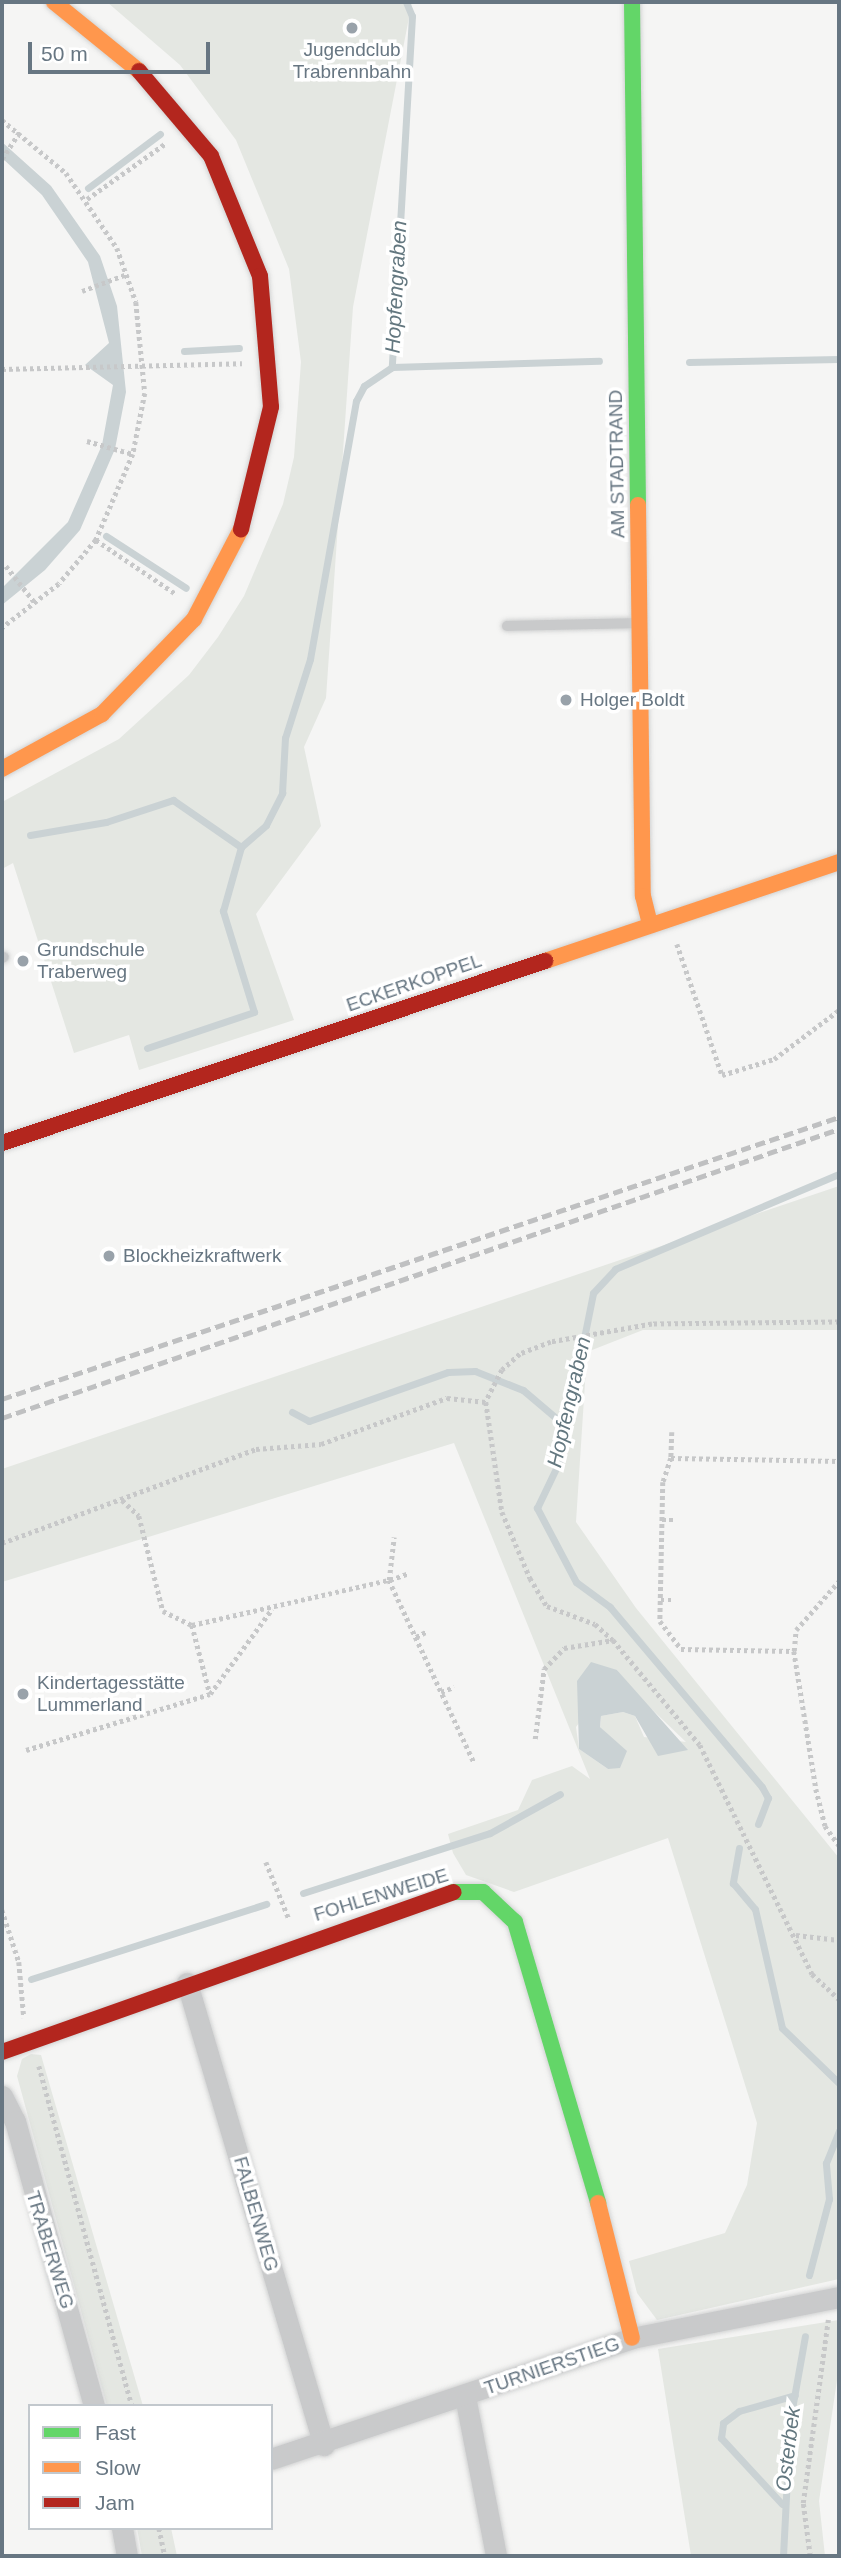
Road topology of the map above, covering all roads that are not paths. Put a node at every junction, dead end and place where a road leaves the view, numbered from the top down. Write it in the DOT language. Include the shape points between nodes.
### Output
graph roads {
  1 [pos="54,2"];
  2 [pos="632,2"];
  3 [pos="640,623"];
  4 [pos="507,626"];
  5 [pos="2,769"];
  6 [pos="839,862"];
  7 [pos="650,925"];
  8 [pos="2,1143"];
  9 [pos="187,1983"];
  10 [pos="2,2052"];
  11 [pos="2,2096"];
  12 [pos="835,2297"];
  13 [pos="632,2338"];
  14 [pos="465,2396"];
  15 [pos="93,2404"];
  16 [pos="324,2445"];
  17 [pos="273,2458"];
  18 [pos="122,2530"];
  19 [pos="127,2556"];
  20 [pos="496,2556"];
  1 -- 5 [label="street" via="127,55 191,126 248,234 272,363 254,495 200,610 166,654 102,714"];
  2 -- 3 [label="street, AM STADTRAND"];
  3 -- 4 [label="lane"];
  3 -- 7 [label="street, AM STADTRAND" via="643,897"];
  6 -- 7 [label="street, ECKERKOPPEL"];
  7 -- 8 [label="street, ECKERKOPPEL"];
  9 -- 10 [label="street, FOHLENWEIDE"];
  9 -- 13 [label="street, FOHLENWEIDE" via="451,1892 482,1892 505,1906 569,2090"];
  9 -- 16 [label="street, FALBENWEG"];
  11 -- 15 [label="street, TRABERWEG" via="15,2121"];
  12 -- 13 [label="street, TURNIERSTIEG"];
  13 -- 14 [label="street, TURNIERSTIEG"];
  14 -- 16 [label="street, TURNIERSTIEG"];
  14 -- 20 [label="street"];
  16 -- 17 [label="street, TURNIERSTIEG"];
  18 -- 19 [label="street"];
}
